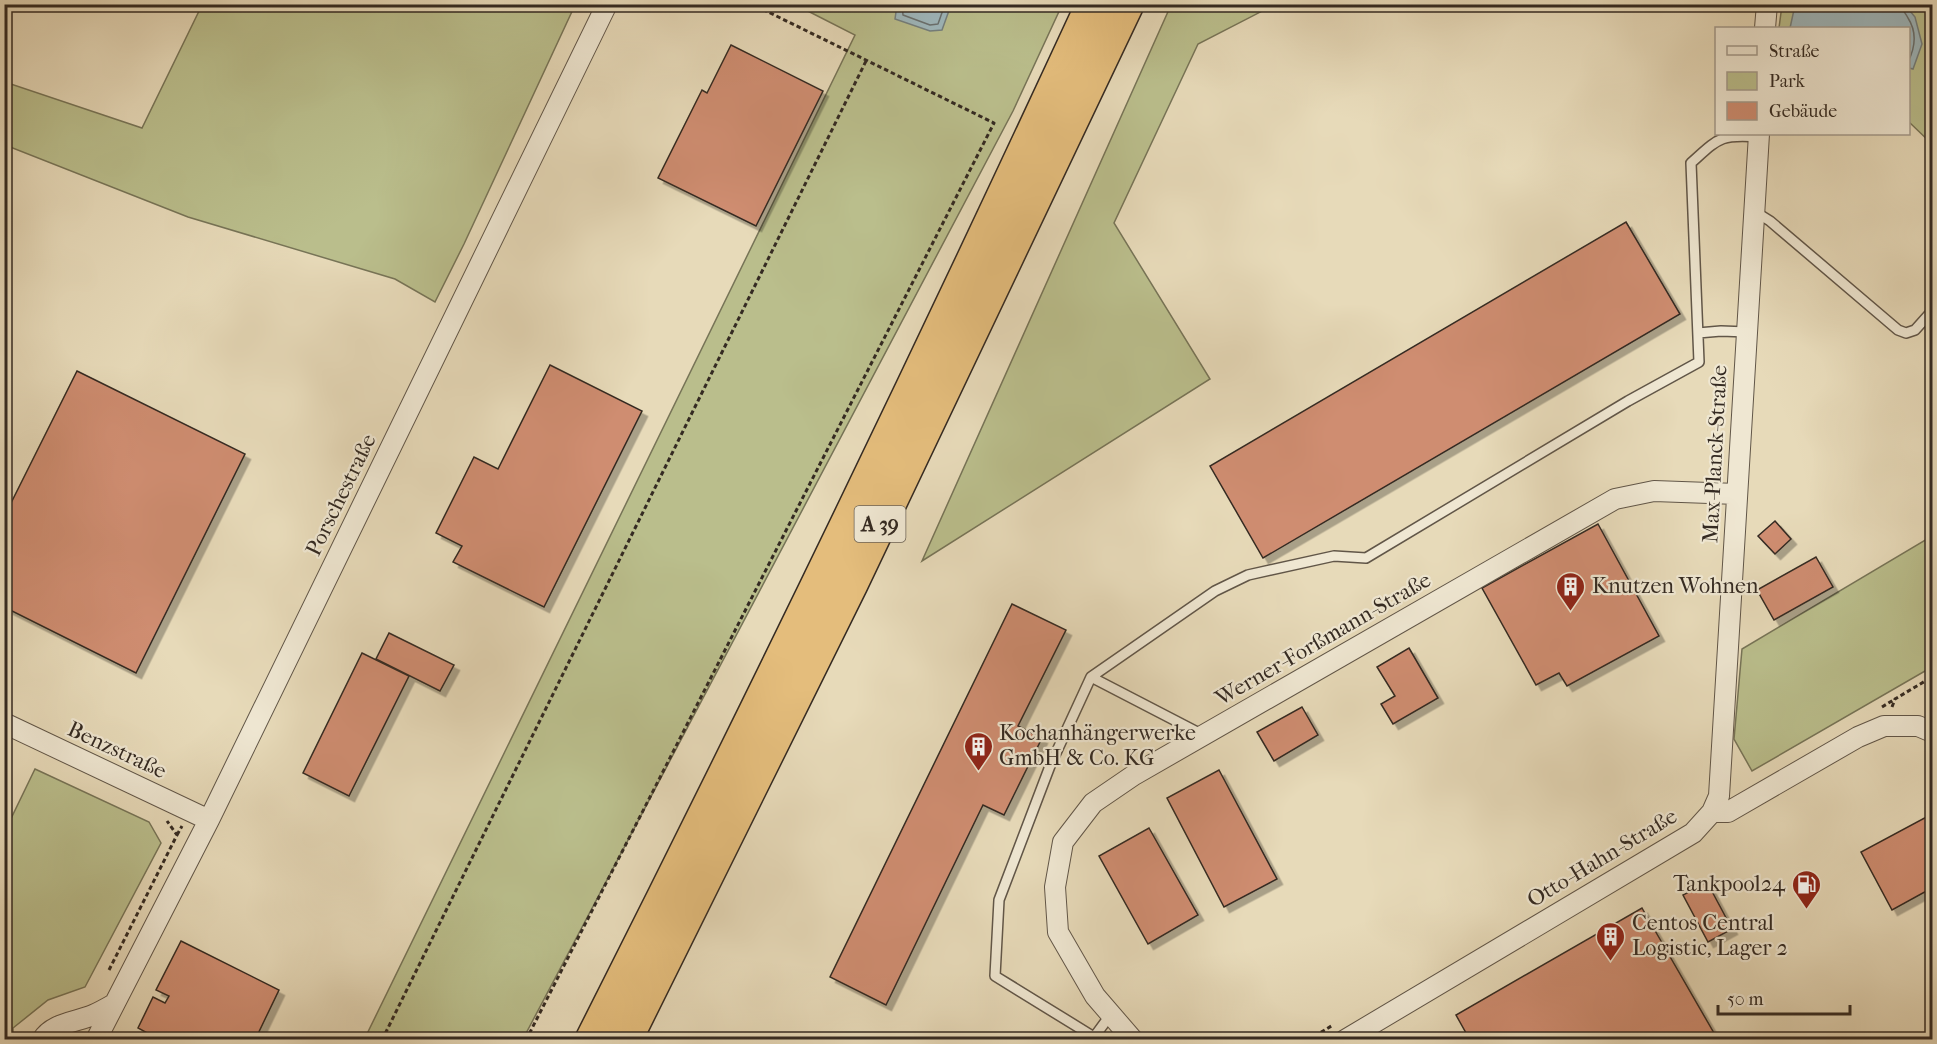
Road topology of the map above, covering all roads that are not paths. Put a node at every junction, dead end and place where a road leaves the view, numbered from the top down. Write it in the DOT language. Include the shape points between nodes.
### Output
graph roads {
  1 [pos="607,4"];
  2 [pos="1093,4"];
  3 [pos="1127,4"];
  4 [pos="1767,4"];
  5 [pos="1765,27"];
  6 [pos="1759,135"];
  7 [pos="1754,211"];
  8 [pos="1932,310"];
  9 [pos="1698,333"];
  10 [pos="1747,333"];
  11 [pos="1737,494"];
  12 [pos="1092,676"];
  13 [pos="5,724"];
  14 [pos="1932,732"];
  15 [pos="1203,735"];
  16 [pos="1712,813"];
  17 [pos="209,820"];
  18 [pos="114,1004"];
  19 [pos="1111,1014"];
  20 [pos="1093,1039"];
  21 [pos="42,1040"];
  22 [pos="96,1040"];
  23 [pos="592,1040"];
  24 [pos="625,1040"];
  25 [pos="1133,1040"];
  26 [pos="1345,1040"];
  1 -- 17 [label="street, Porschestraße"];
  2 -- 23 [label="highway, A 39" via="829,562"];
  3 -- 24 [label="highway, A 39" via="856,573"];
  4 -- 5 [label="street"];
  6 -- 7 [label="street, Max-Planck-Straße"];
  6 -- 9 [label="lane" via="1718,139 1691,163"];
  7 -- 8 [label="lane" via="1898,330 1915,330"];
  7 -- 10 [label="street, Max-Planck-Straße"];
  9 -- 10 [label="lane"];
  9 -- 12 [label="lane" via="1699,362 1366,558 1334,556 1248,575 1215,591"];
  10 -- 11 [label="street, Max-Planck-Straße"];
  11 -- 15 [label="street, Werner-Forßmann-Straße" via="1654,491 1615,499"];
  11 -- 16 [label="street, Max-Planck-Straße" via="1719,796"];
  12 -- 15 [label="lane"];
  12 -- 20 [label="lane" via="1050,766 999,900 995,976"];
  13 -- 17 [label="street, Benzstraße"];
  14 -- 16 [label="street, Otto-Hahn-Straße" via="1918,726 1884,726 1728,812"];
  15 -- 19 [label="street, Werner-Forßmann-Straße" via="1093,803 1063,842 1055,886 1058,932 1095,996"];
  16 -- 26 [label="street, Otto-Hahn-Straße" via="1693,833"];
  17 -- 18 [label="street, Porschestraße"];
  18 -- 21 [label="street" via="48,1032"];
  18 -- 22 [label="street, Porschestraße"];
  19 -- 20 [label="lane"];
  19 -- 25 [label="street, Werner-Forßmann-Straße"];
}
